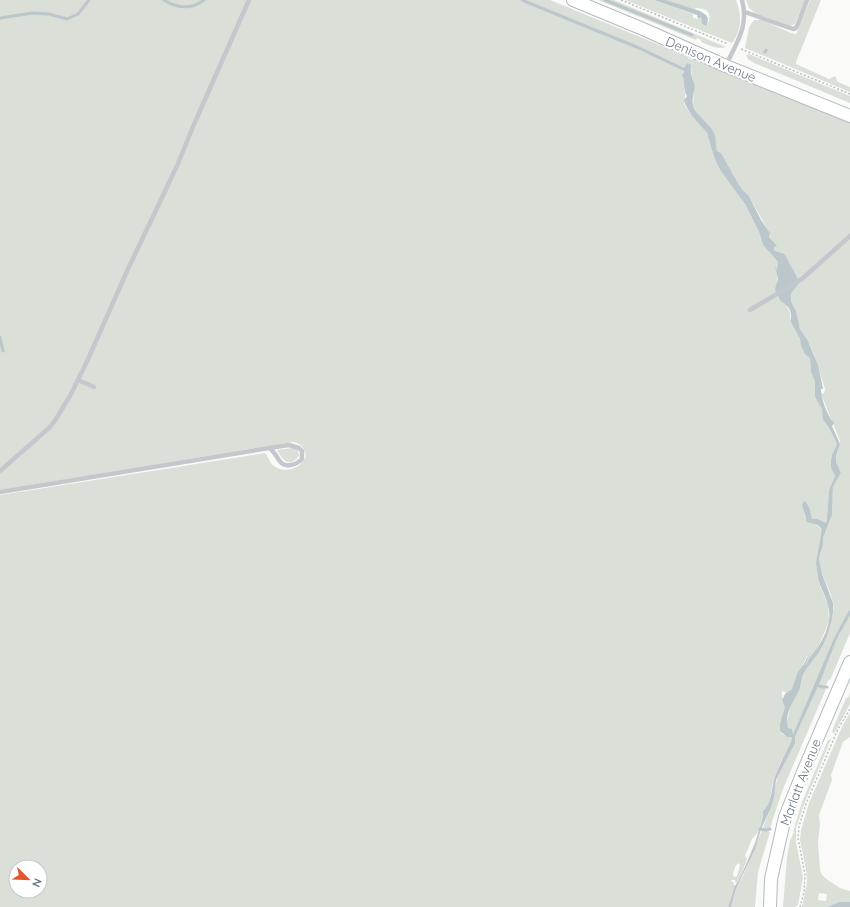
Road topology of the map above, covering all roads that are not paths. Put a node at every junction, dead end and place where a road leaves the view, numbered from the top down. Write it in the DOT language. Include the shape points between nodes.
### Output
graph roads {
  1 [pos="249,0"];
  2 [pos="573,0"];
  3 [pos="742,0"];
  4 [pos="807,0"];
  5 [pos="745,12"];
  6 [pos="726,66"];
  7 [pos="850,116"];
  8 [pos="850,236"];
  9 [pos="750,310"];
  10 [pos="78,380"];
  11 [pos="94,387"];
  12 [pos="269,448"];
  13 [pos="0,471"];
  14 [pos="0,492"];
  15 [pos="850,662"];
  16 [pos="770,907"];
  1 -- 10 [label="lane" via="177,166"];
  2 -- 6 [label="street, Denison Avenue"];
  3 -- 5 [label="lane"];
  4 -- 5 [label="lane" via="798,24 793,29"];
  5 -- 6 [label="lane" via="742,30"];
  6 -- 7 [label="street, Denison Avenue"];
  8 -- 9 [label="lane" via="802,279"];
  10 -- 11 [label="lane"];
  10 -- 13 [label="lane" via="50,427"];
  12 -- 12 [label="lane" via="296,446 302,451 302,458 292,465 283,465"];
  12 -- 14 [label="lane"];
  15 -- 16 [label="street, Marlatt Avenue" via="785,818 771,879"];
}
